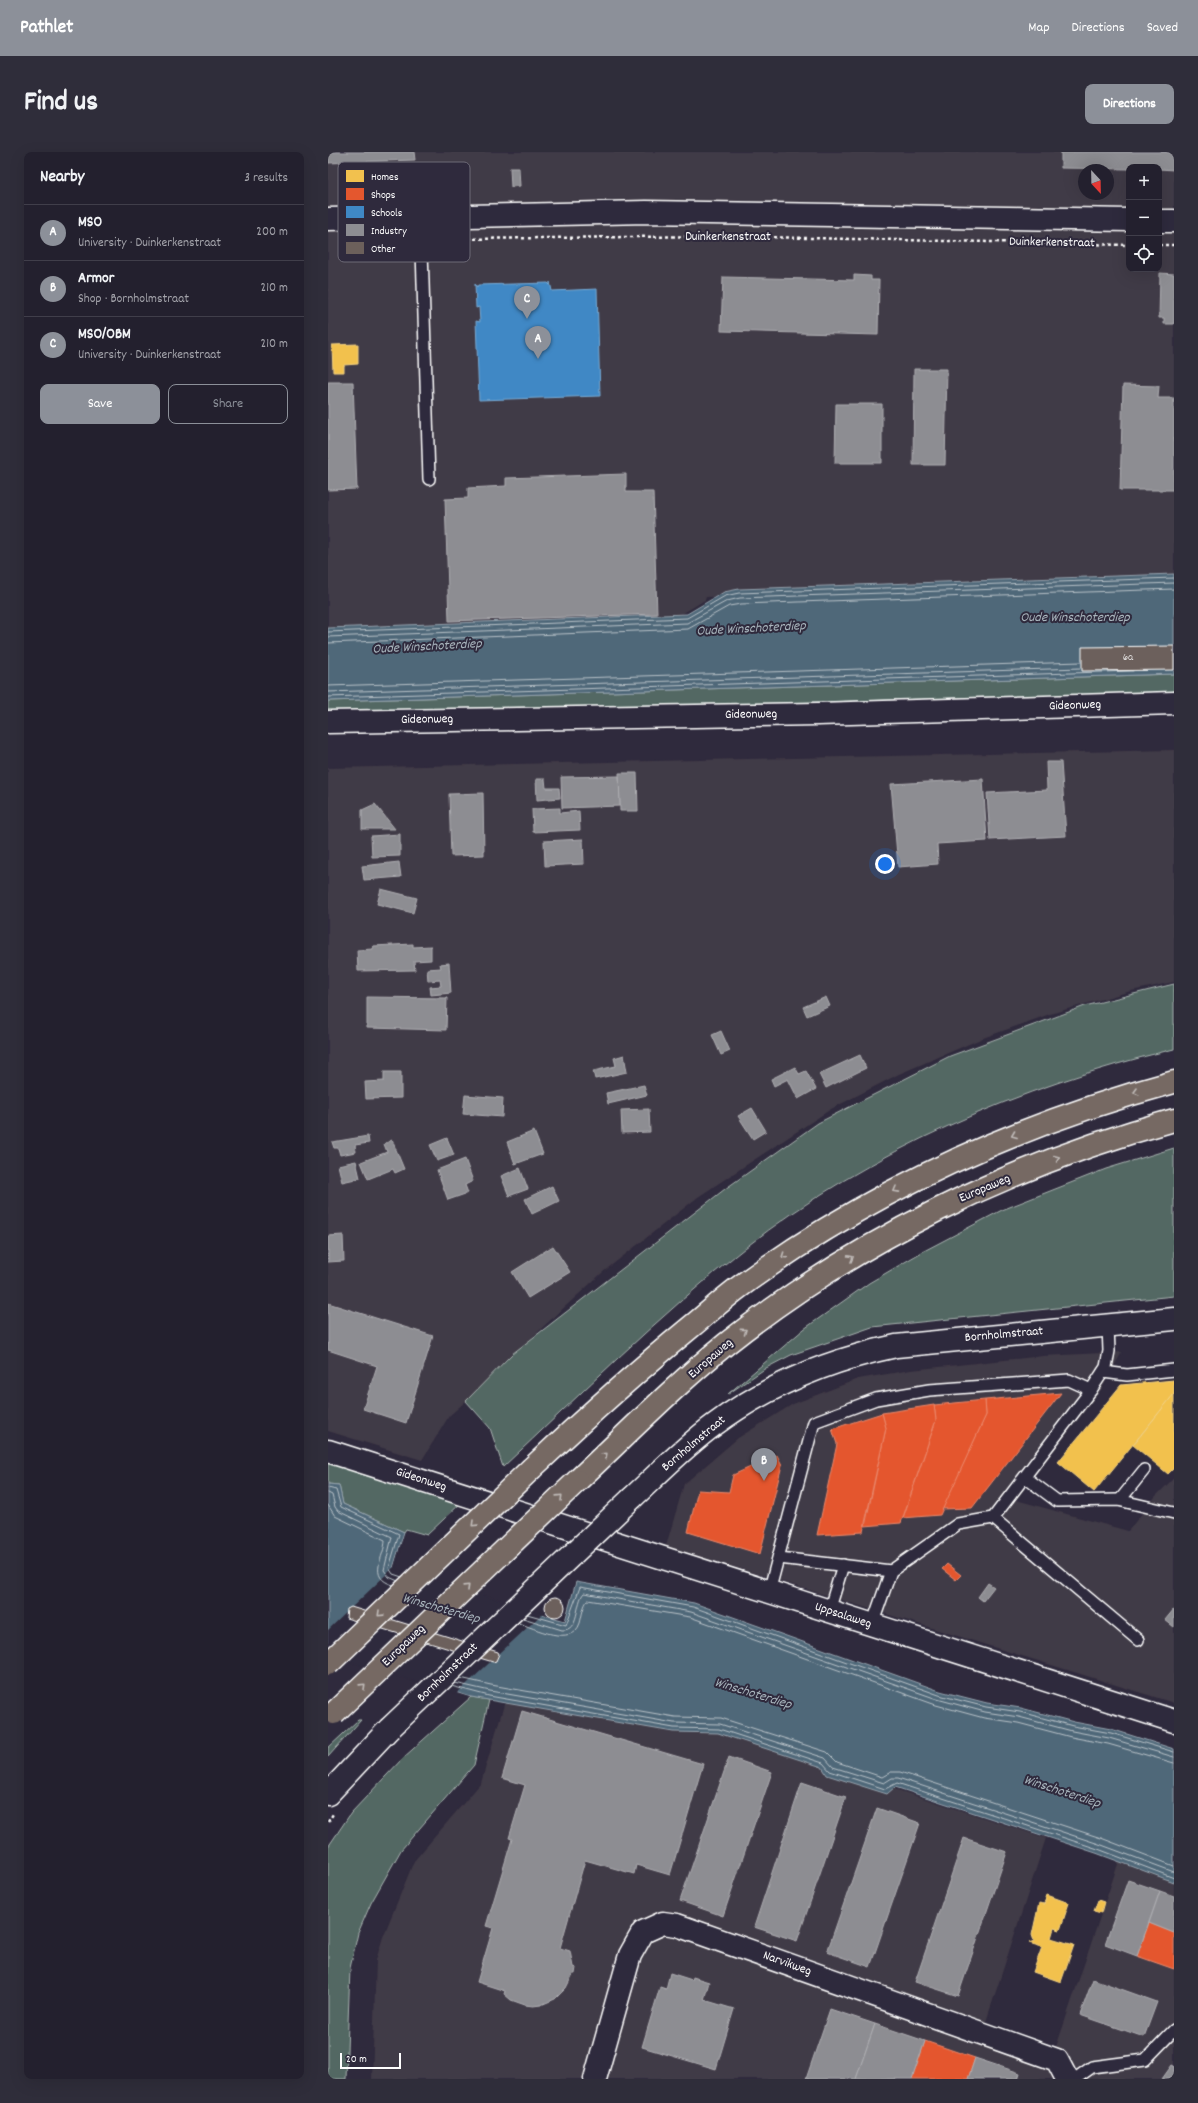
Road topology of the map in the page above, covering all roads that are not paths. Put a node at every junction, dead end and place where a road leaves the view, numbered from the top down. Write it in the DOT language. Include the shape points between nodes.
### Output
graph roads {
  1 [pos="470,216"];
  2 [pos="328,219"];
  3 [pos="338,219"];
  4 [pos="1126,220"];
  5 [pos="1162,221"];
  6 [pos="1174,221"];
  7 [pos="422,262"];
  8 [pos="429,479"];
  9 [pos="1174,704"];
  10 [pos="328,722"];
  11 [pos="1174,1082"];
  12 [pos="1174,1120"];
  13 [pos="1174,1319"];
  14 [pos="1108,1326"];
  15 [pos="1174,1370"];
  16 [pos="1103,1372"];
  17 [pos="1091,1390"];
  18 [pos="328,1451"];
  19 [pos="1144,1470"];
  20 [pos="1025,1477"];
  21 [pos="1120,1500"];
  22 [pos="513,1510"];
  23 [pos="1172,1510"];
  24 [pos="992,1518"];
  25 [pos="779,1558"];
  26 [pos="843,1565"];
  27 [pos="891,1571"];
  28 [pos="769,1592"];
  29 [pos="829,1611"];
  30 [pos="872,1625"];
  31 [pos="1138,1640"];
  32 [pos="328,1664"];
  33 [pos="331,1716"];
  34 [pos="1174,1721"];
  35 [pos="328,1794"];
  36 [pos="1174,2030"];
  37 [pos="595,2079"];
  38 [pos="1066,2079"];
  39 [pos="1075,2079"];
  1 -- 4 [label="street, Duinkerkenstraat" via="646,212"];
  2 -- 3 [label="street, Duinkerkenstraat"];
  5 -- 6 [label="street"];
  7 -- 8 [label="lane"];
  9 -- 10 [label="street, Gideonweg" via="818,714"];
  11 -- 32 [label="highway, one-way, bridge" via="1058,1118 975,1150 917,1178 801,1245 741,1286 603,1402"];
  33 -- 12 [label="highway, Europaweg, one-way, bridge" via="577,1481 726,1345 804,1288 845,1261 939,1209 987,1187 1083,1147"];
  13 -- 14 [label="street, Bornholmstraat"];
  14 -- 16 [label="lane" via="1108,1361"];
  14 -- 35 [label="street, Bornholmstraat, bridge" via="896,1346 828,1364 767,1391 720,1421 688,1446 389,1729"];
  15 -- 16 [label="lane" via="1127,1375"];
  16 -- 17 [label="lane"];
  17 -- 20 [label="lane"];
  17 -- 25 [label="lane" via="1069,1380 929,1390 876,1398 814,1422"];
  18 -- 22 [label="street, Gideonweg"];
  19 -- 21 [label="lane"];
  20 -- 21 [label="lane" via="1057,1501"];
  20 -- 24 [label="lane"];
  21 -- 23 [label="lane"];
  22 -- 28 [label="street, Uppsalaweg"];
  24 -- 27 [label="lane" via="958,1524"];
  24 -- 31 [label="lane"];
  25 -- 26 [label="lane"];
  25 -- 28 [label="lane"];
  26 -- 27 [label="lane"];
  26 -- 29 [label="lane"];
  27 -- 30 [label="lane"];
  28 -- 29 [label="street, Uppsalaweg"];
  29 -- 30 [label="street, Uppsalaweg"];
  30 -- 34 [label="street, Uppsalaweg"];
  36 -- 39 [label="lane" via="1145,2060 1092,2066"];
  37 -- 38 [label="street, Narvikweg" via="630,1955 643,1932 664,1923 677,1925 1057,2060"];
}
